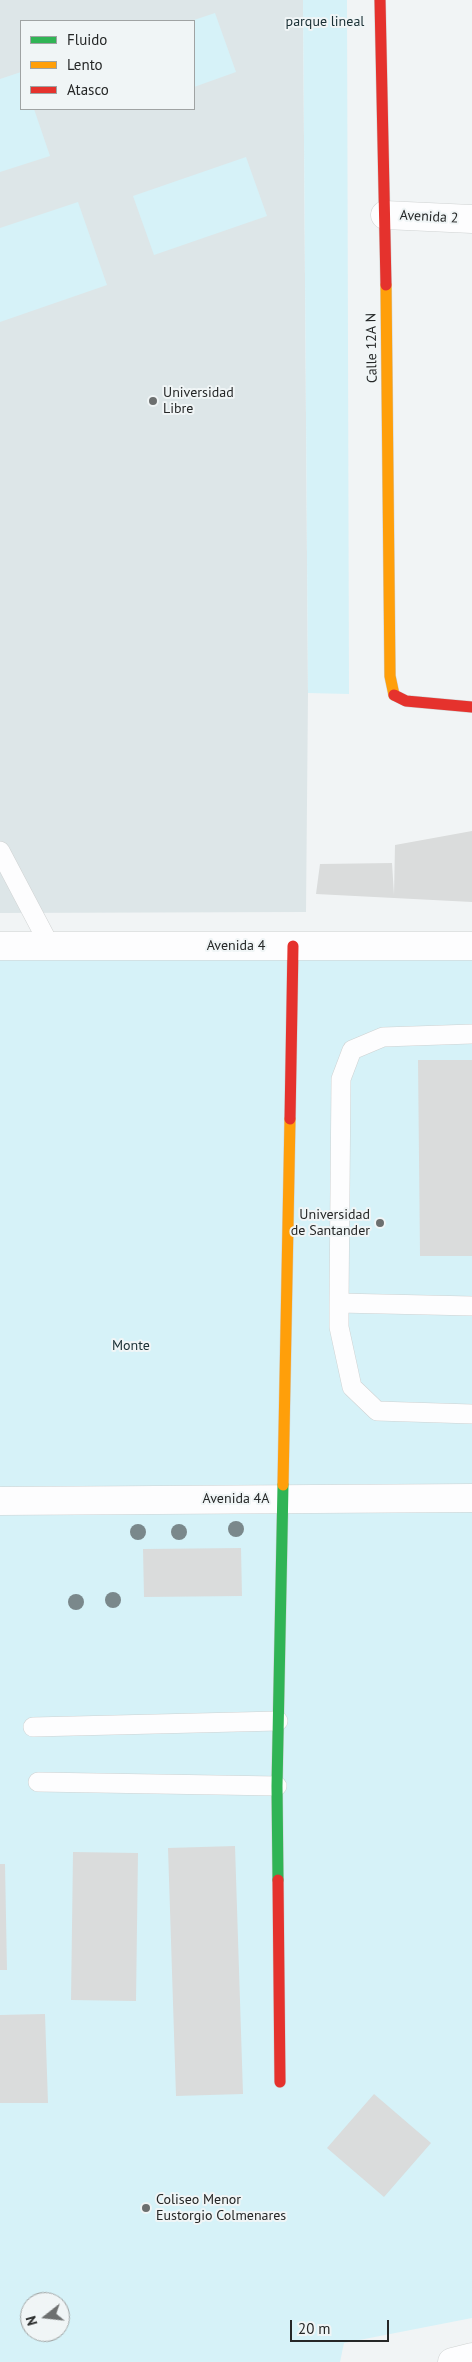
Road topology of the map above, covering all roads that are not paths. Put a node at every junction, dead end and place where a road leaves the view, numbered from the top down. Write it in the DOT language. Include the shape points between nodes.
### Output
graph roads {
  1 [pos="380,0"];
  2 [pos="385,215"];
  3 [pos="472,219"];
  4 [pos="472,707"];
  5 [pos="0,851"];
  6 [pos="0,946"];
  7 [pos="50,946"];
  8 [pos="293,946"];
  9 [pos="472,946"];
  10 [pos="472,1034"];
  11 [pos="338,1302"];
  12 [pos="472,1306"];
  13 [pos="472,1414"];
  14 [pos="472,1498"];
  15 [pos="283,1499"];
  16 [pos="0,1501"];
  17 [pos="278,1721"];
  18 [pos="33,1727"];
  19 [pos="38,1782"];
  20 [pos="278,1786"];
  21 [pos="280,2082"];
  22 [pos="472,2357"];
  23 [pos="452,2362"];
  1 -- 2 [label="street, Calle 12A N"];
  2 -- 3 [label="street, Avenida 2"];
  2 -- 4 [label="street, Calle 12A N" via="390,676 394,695 406,701"];
  5 -- 7 [label="lane"];
  6 -- 7 [label="street, Avenida 4"];
  7 -- 8 [label="street, Avenida 4"];
  8 -- 9 [label="street, Avenida 4"];
  8 -- 15 [label="street"];
  10 -- 11 [label="lane" via="383,1036 352,1050 341,1079"];
  11 -- 12 [label="lane"];
  11 -- 13 [label="lane" via="339,1327 352,1387 377,1410"];
  14 -- 15 [label="street, Avenida 4A"];
  15 -- 16 [label="street, Avenida 4A"];
  15 -- 17 [label="street"];
  17 -- 18 [label="lane"];
  17 -- 20 [label="street"];
  19 -- 20 [label="lane"];
  20 -- 21 [label="street"];
  22 -- 23 [label="street"];
}
